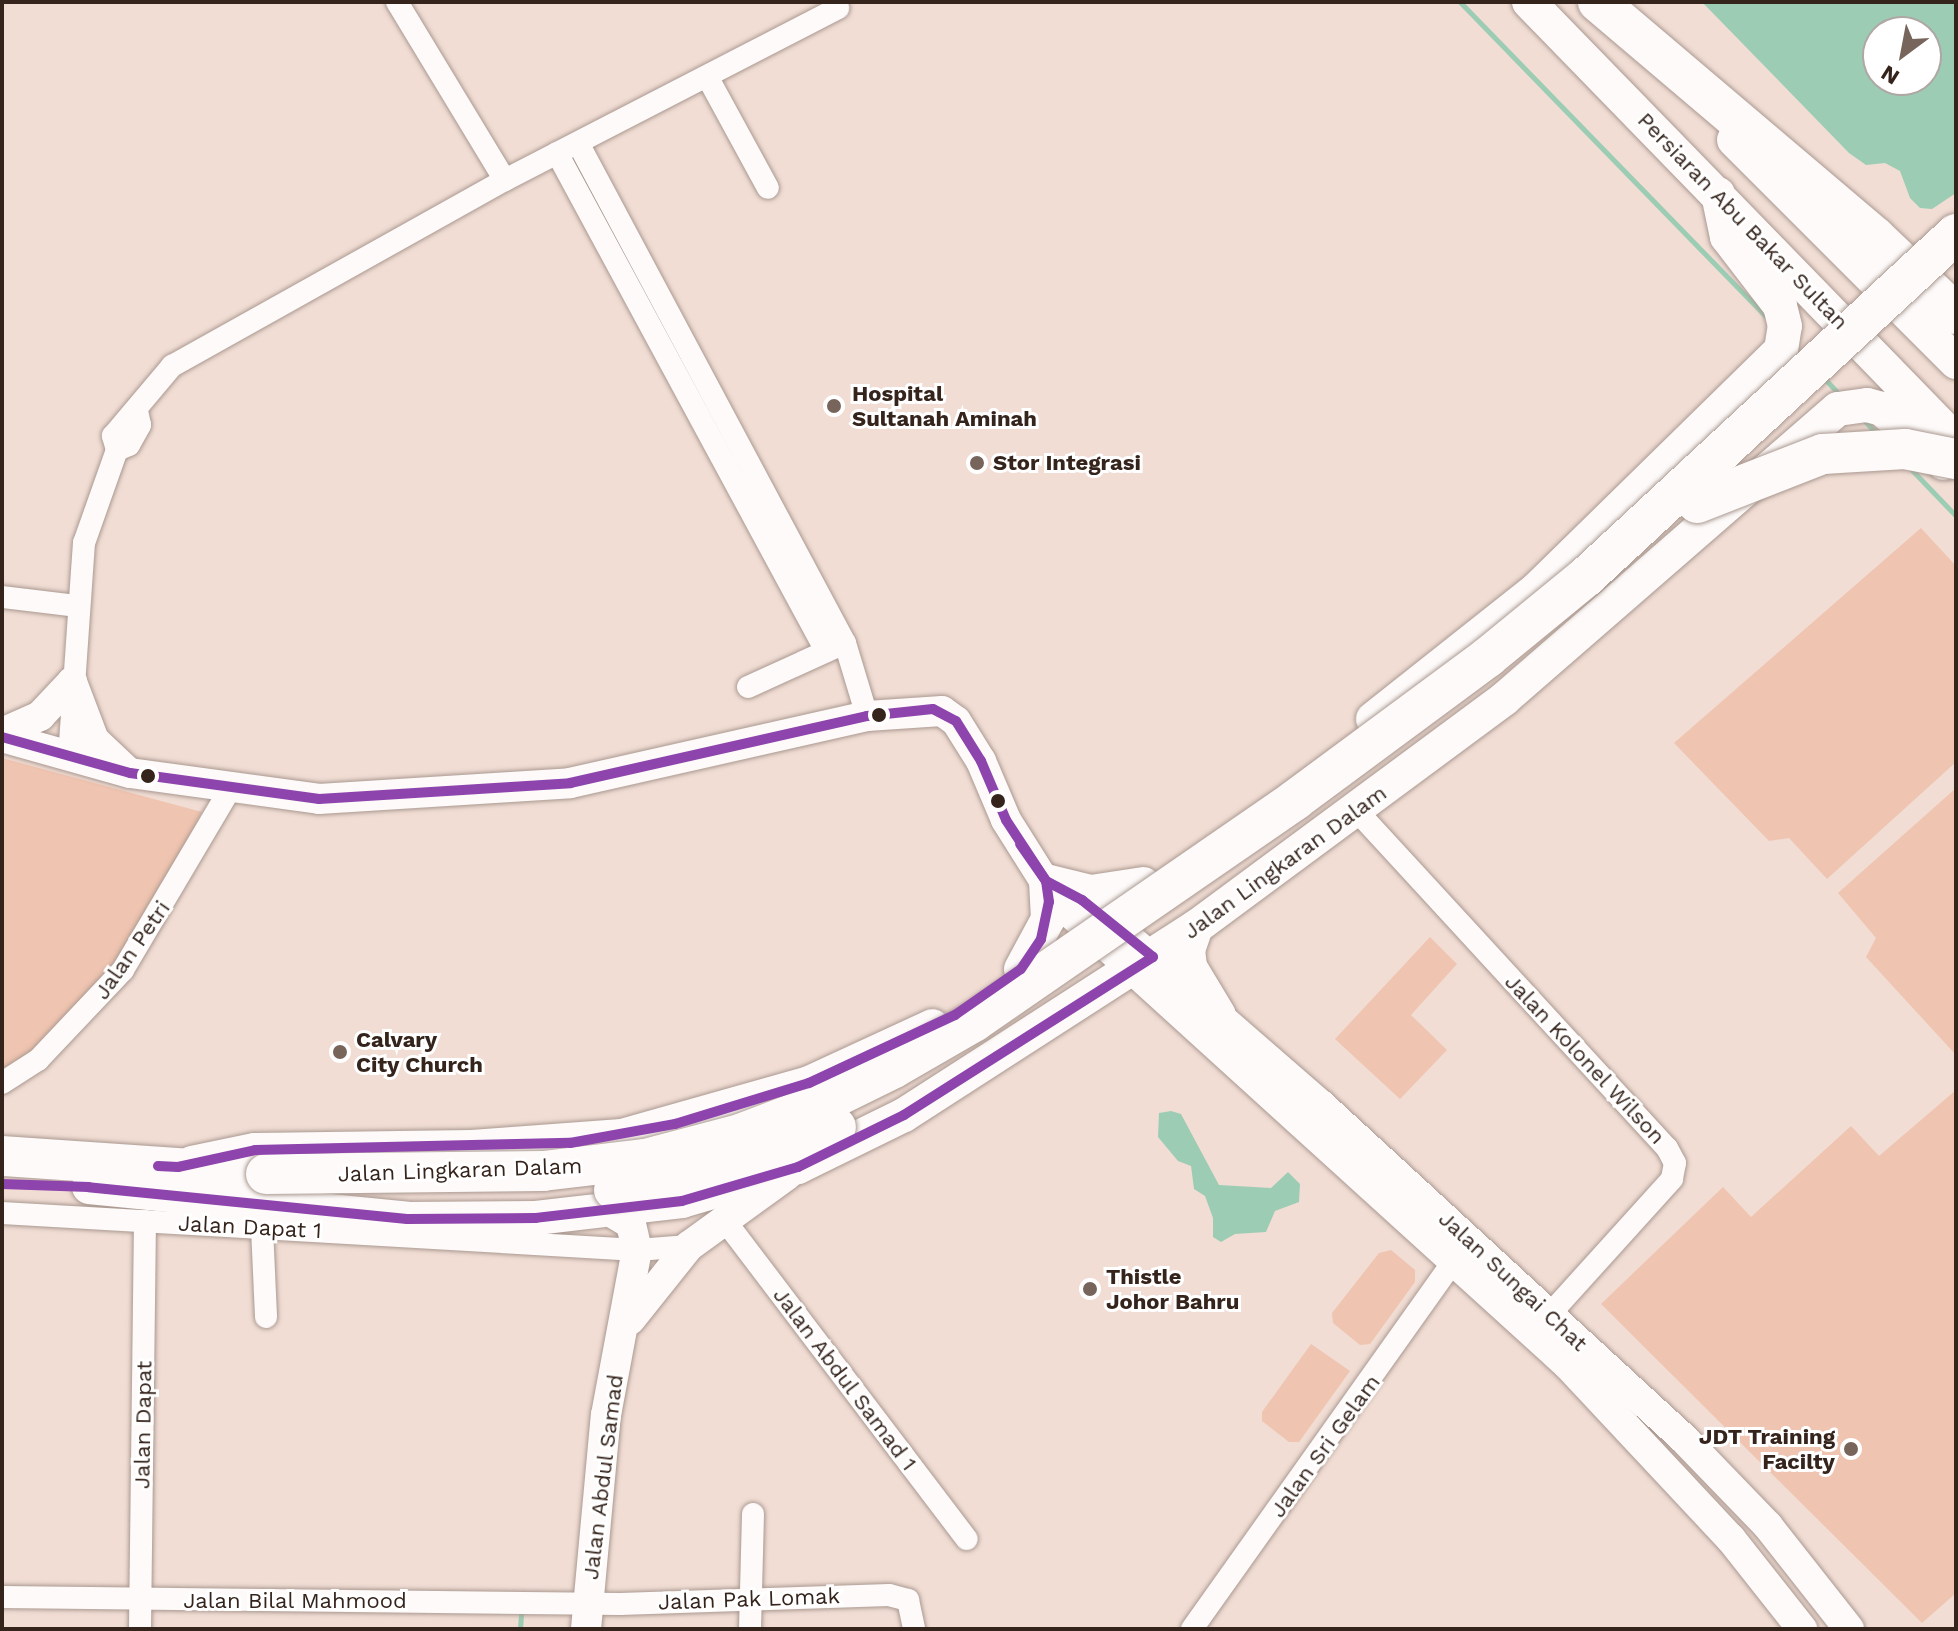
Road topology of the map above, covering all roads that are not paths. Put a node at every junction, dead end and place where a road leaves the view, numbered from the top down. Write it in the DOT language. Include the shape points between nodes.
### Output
graph roads {
  1 [pos="397,2"];
  2 [pos="1529,2"];
  3 [pos="1596,2"];
  4 [pos="838,8"];
  5 [pos="708,78"];
  6 [pos="578,143"];
  7 [pos="557,153"];
  8 [pos="505,180"];
  9 [pos="768,188"];
  10 [pos="1718,194"];
  11 [pos="1956,234"];
  12 [pos="1956,266"];
  13 [pos="1952,310"];
  14 [pos="1956,362"];
  15 [pos="1956,441"];
  16 [pos="1956,459"];
  17 [pos="1956,474"];
  18 [pos="1690,495"];
  19 [pos="1536,590"];
  20 [pos="2,597"];
  21 [pos="77,606"];
  22 [pos="836,647"];
  23 [pos="1557,655"];
  24 [pos="72,682"];
  25 [pos="748,687"];
  26 [pos="867,716"];
  27 [pos="2,735"];
  28 [pos="62,755"];
  29 [pos="130,773"];
  30 [pos="230,789"];
  31 [pos="1356,810"];
  32 [pos="1046,881"];
  33 [pos="1143,884"];
  34 [pos="1093,920"];
  35 [pos="1196,927"];
  36 [pos="1143,963"];
  37 [pos="1021,969"];
  38 [pos="1219,1015"];
  39 [pos="2,1083"];
  40 [pos="2,1156"];
  41 [pos="178,1167"];
  42 [pos="798,1167"];
  43 [pos="2,1184"];
  44 [pos="89,1187"];
  45 [pos="265,1198"];
  46 [pos="609,1211"];
  47 [pos="2,1213"];
  48 [pos="723,1218"];
  49 [pos="145,1221"];
  50 [pos="689,1246"];
  51 [pos="637,1250"];
  52 [pos="1454,1261"];
  53 [pos="1549,1315"];
  54 [pos="266,1317"];
  55 [pos="626,1326"];
  56 [pos="753,1514"];
  57 [pos="967,1539"];
  58 [pos="2,1597"];
  59 [pos="751,1598"];
  60 [pos="140,1599"];
  61 [pos="587,1616"];
  62 [pos="140,1629"];
  63 [pos="750,1629"];
  64 [pos="914,1629"];
  65 [pos="1192,1629"];
  66 [pos="1802,1629"];
  67 [pos="1849,1629"];
  1 -- 8 [label="street"];
  2 -- 10 [label="main road, Persiaran Abu Bakar Sultan"];
  3 -- 13 [label="highway" via="1875,237"];
  3 -- 14 [label="main road"];
  4 -- 5 [label="street"];
  5 -- 6 [label="street"];
  5 -- 9 [label="street"];
  6 -- 7 [label="street"];
  6 -- 22 [label="street"];
  7 -- 8 [label="street"];
  7 -- 22 [label="street"];
  8 -- 21 [label="street" via="172,366 137,411 140,425 129,445 117,450 84,543"];
  10 -- 15 [label="main road, Persiaran Abu Bakar Sultan"];
  10 -- 19 [label="main road, Jalan Lingkaran Dalam" via="1727,237 1770,286 1783,338"];
  11 -- 18 [label="highway, bridge"];
  12 -- 18 [label="highway"];
  16 -- 18 [label="highway, bridge" via="1905,449 1823,454"];
  17 -- 23 [label="main road, Jalan Lingkaran Dalam" via="1898,418 1852,407"];
  18 -- 45 [label="highway, Jalan Lingkaran Dalam, bridge" via="1488,657 1295,800 975,1021 829,1100 740,1134 645,1159"];
  19 -- 23 [label="main road" via="1567,610 1567,638"];
  19 -- 33 [label="main road, Jalan Lingkaran Dalam" via="1329,754"];
  20 -- 21 [label="street"];
  21 -- 24 [label="street"];
  22 -- 25 [label="street"];
  22 -- 26 [label="street" via="859,680"];
  23 -- 31 [label="main road, Jalan Lingkaran Dalam"];
  24 -- 27 [label="main road" via="40,716"];
  24 -- 28 [label="street" via="76,708"];
  24 -- 29 [label="main road" via="94,740"];
  26 -- 30 [label="main road" via="570,783 319,799"];
  26 -- 32 [label="main road" via="924,709 950,715 981,761 1006,820"];
  27 -- 28 [label="main road"];
  28 -- 29 [label="main road"];
  29 -- 30 [label="main road"];
  30 -- 39 [label="street, Jalan Petri" via="123,970 38,1060"];
  31 -- 35 [label="main road, Jalan Lingkaran Dalam"];
  31 -- 53 [label="street, Jalan Kolonel Wilson" via="1667,1148 1675,1163 1672,1179"];
  32 -- 33 [label="main road" via="1091,892"];
  32 -- 34 [label="main road"];
  32 -- 37 [label="main road" via="1048,919"];
  33 -- 34 [label="main road, Jalan Lingkaran Dalam"];
  34 -- 36 [label="main road"];
  34 -- 37 [label="main road, Jalan Lingkaran Dalam"];
  35 -- 36 [label="main road, Jalan Lingkaran Dalam"];
  35 -- 38 [label="main road" via="1188,950 1190,967"];
  36 -- 38 [label="main road, Jalan Sungai Chat"];
  36 -- 42 [label="main road, Jalan Lingkaran Dalam" via="904,1115"];
  36 -- 52 [label="main road, Jalan Sungai Chat"];
  37 -- 41 [label="main road, Jalan Lingkaran Dalam" via="955,1015 850,1067 675,1124 570,1143 255,1150"];
  38 -- 53 [label="main road, Jalan Sungai Chat"];
  40 -- 41 [label="highway, Jalan Lingkaran Dalam"];
  41 -- 45 [label="highway, Jalan Lingkaran Dalam"];
  42 -- 46 [label="main road, Jalan Lingkaran Dalam" via="682,1201"];
  42 -- 48 [label="main road, Jalan Abdul Samad"];
  43 -- 44 [label="highway, Jalan Lingkaran Dalam"];
  44 -- 45 [label="highway, Jalan Lingkaran Dalam"];
  44 -- 46 [label="main road, Jalan Lingkaran Dalam" via="407,1219 536,1218"];
  45 -- 49 [label="street, Jalan Dapat 1"];
  45 -- 51 [label="street, Jalan Dapat 1"];
  45 -- 54 [label="street"];
  46 -- 51 [label="main road" via="631,1224"];
  47 -- 49 [label="street, Jalan Dapat 1"];
  48 -- 50 [label="main road, Jalan Abdul Samad"];
  48 -- 57 [label="street, Jalan Abdul Samad 1"];
  49 -- 60 [label="street, Jalan Dapat"];
  50 -- 51 [label="street, Jalan Dapat 1"];
  50 -- 55 [label="main road, Jalan Abdul Samad"];
  51 -- 55 [label="main road, Jalan Abdul Samad"];
  52 -- 65 [label="street, Jalan Sri Gelam"];
  52 -- 66 [label="main road, Jalan Sungai Chat" via="1621,1419 1731,1539"];
  53 -- 67 [label="main road, Jalan Sungai Chat" via="1686,1441 1768,1526"];
  55 -- 61 [label="main road, Jalan Abdul Samad" via="606,1415"];
  56 -- 59 [label="street"];
  58 -- 60 [label="street, Jalan Bilal Mahmood"];
  59 -- 61 [label="street, Jalan Pak Lomak"];
  59 -- 63 [label="street"];
  59 -- 64 [label="street, Jalan Pak Lomak" via="889,1595 908,1600"];
  60 -- 61 [label="street, Jalan Bilal Mahmood"];
  60 -- 62 [label="street, Jalan Dapat"];
}
